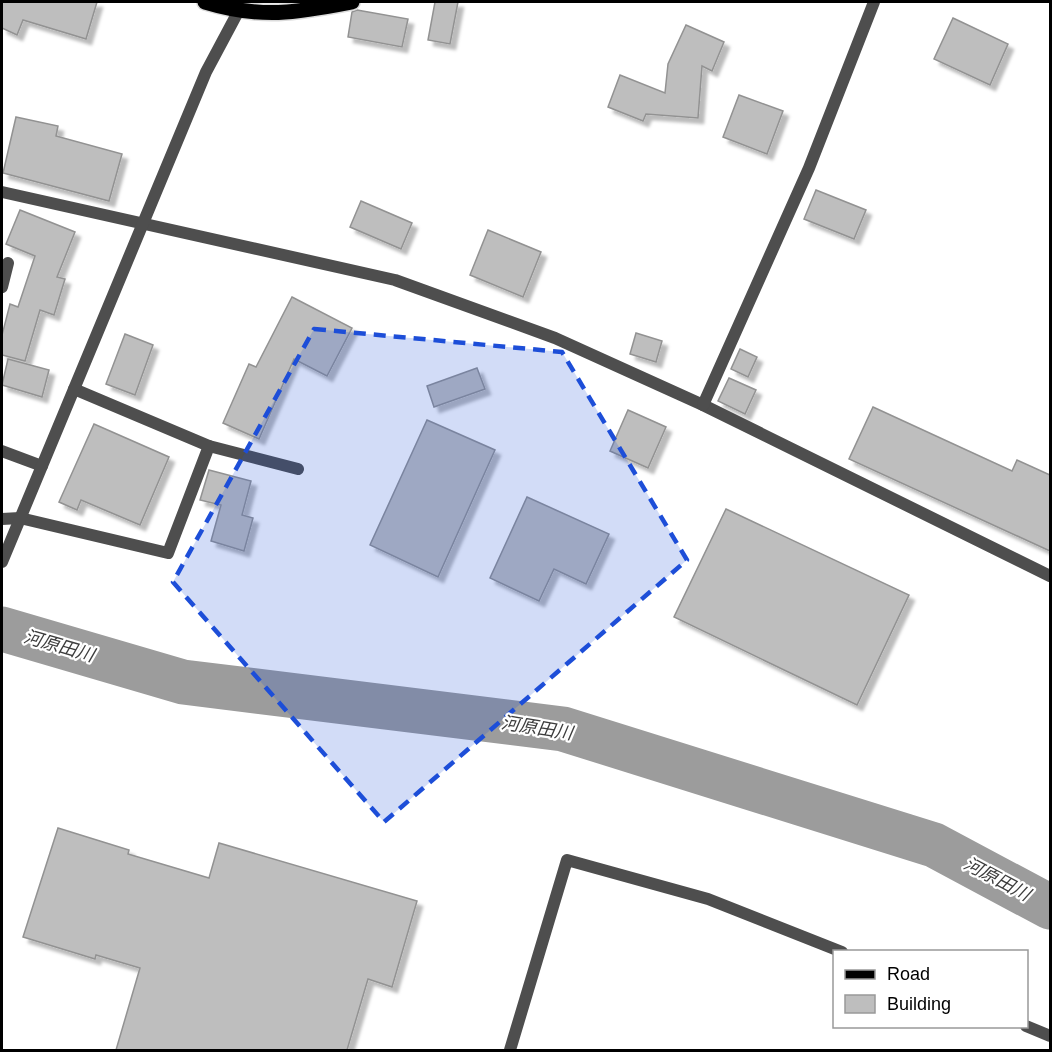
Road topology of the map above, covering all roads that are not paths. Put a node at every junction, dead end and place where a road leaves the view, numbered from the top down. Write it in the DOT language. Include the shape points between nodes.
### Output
graph roads {
  1 [pos="205,2"];
  2 [pos="352,2"];
  3 [pos="874,2"];
  4 [pos="241,7"];
  5 [pos="2,192"];
  6 [pos="143,223"];
  7 [pos="8,263"];
  8 [pos="2,286"];
  9 [pos="74,389"];
  10 [pos="703,405"];
  11 [pos="209,446"];
  12 [pos="2,451"];
  13 [pos="42,466"];
  14 [pos="298,469"];
  15 [pos="20,518"];
  16 [pos="2,519"];
  17 [pos="2,562"];
  18 [pos="1050,576"];
  19 [pos="839,950"];
  20 [pos="1028,1027"];
  21 [pos="1050,1036"];
  22 [pos="510,1050"];
  1 -- 4 [label="main road"];
  2 -- 4 [label="main road" via="294,12"];
  3 -- 10 [label="street" via="809,168"];
  4 -- 6 [label="street" via="206,72"];
  5 -- 6 [label="street"];
  6 -- 9 [label="street"];
  6 -- 10 [label="street" via="395,280 555,338"];
  7 -- 8 [label="street"];
  9 -- 11 [label="street"];
  9 -- 13 [label="street"];
  10 -- 18 [label="street"];
  11 -- 14 [label="street"];
  11 -- 15 [label="street" via="168,553"];
  12 -- 13 [label="street"];
  13 -- 15 [label="street"];
  15 -- 16 [label="street"];
  15 -- 17 [label="street"];
  19 -- 22 [label="street" via="708,899 567,860"];
  20 -- 21 [label="street"];
}
